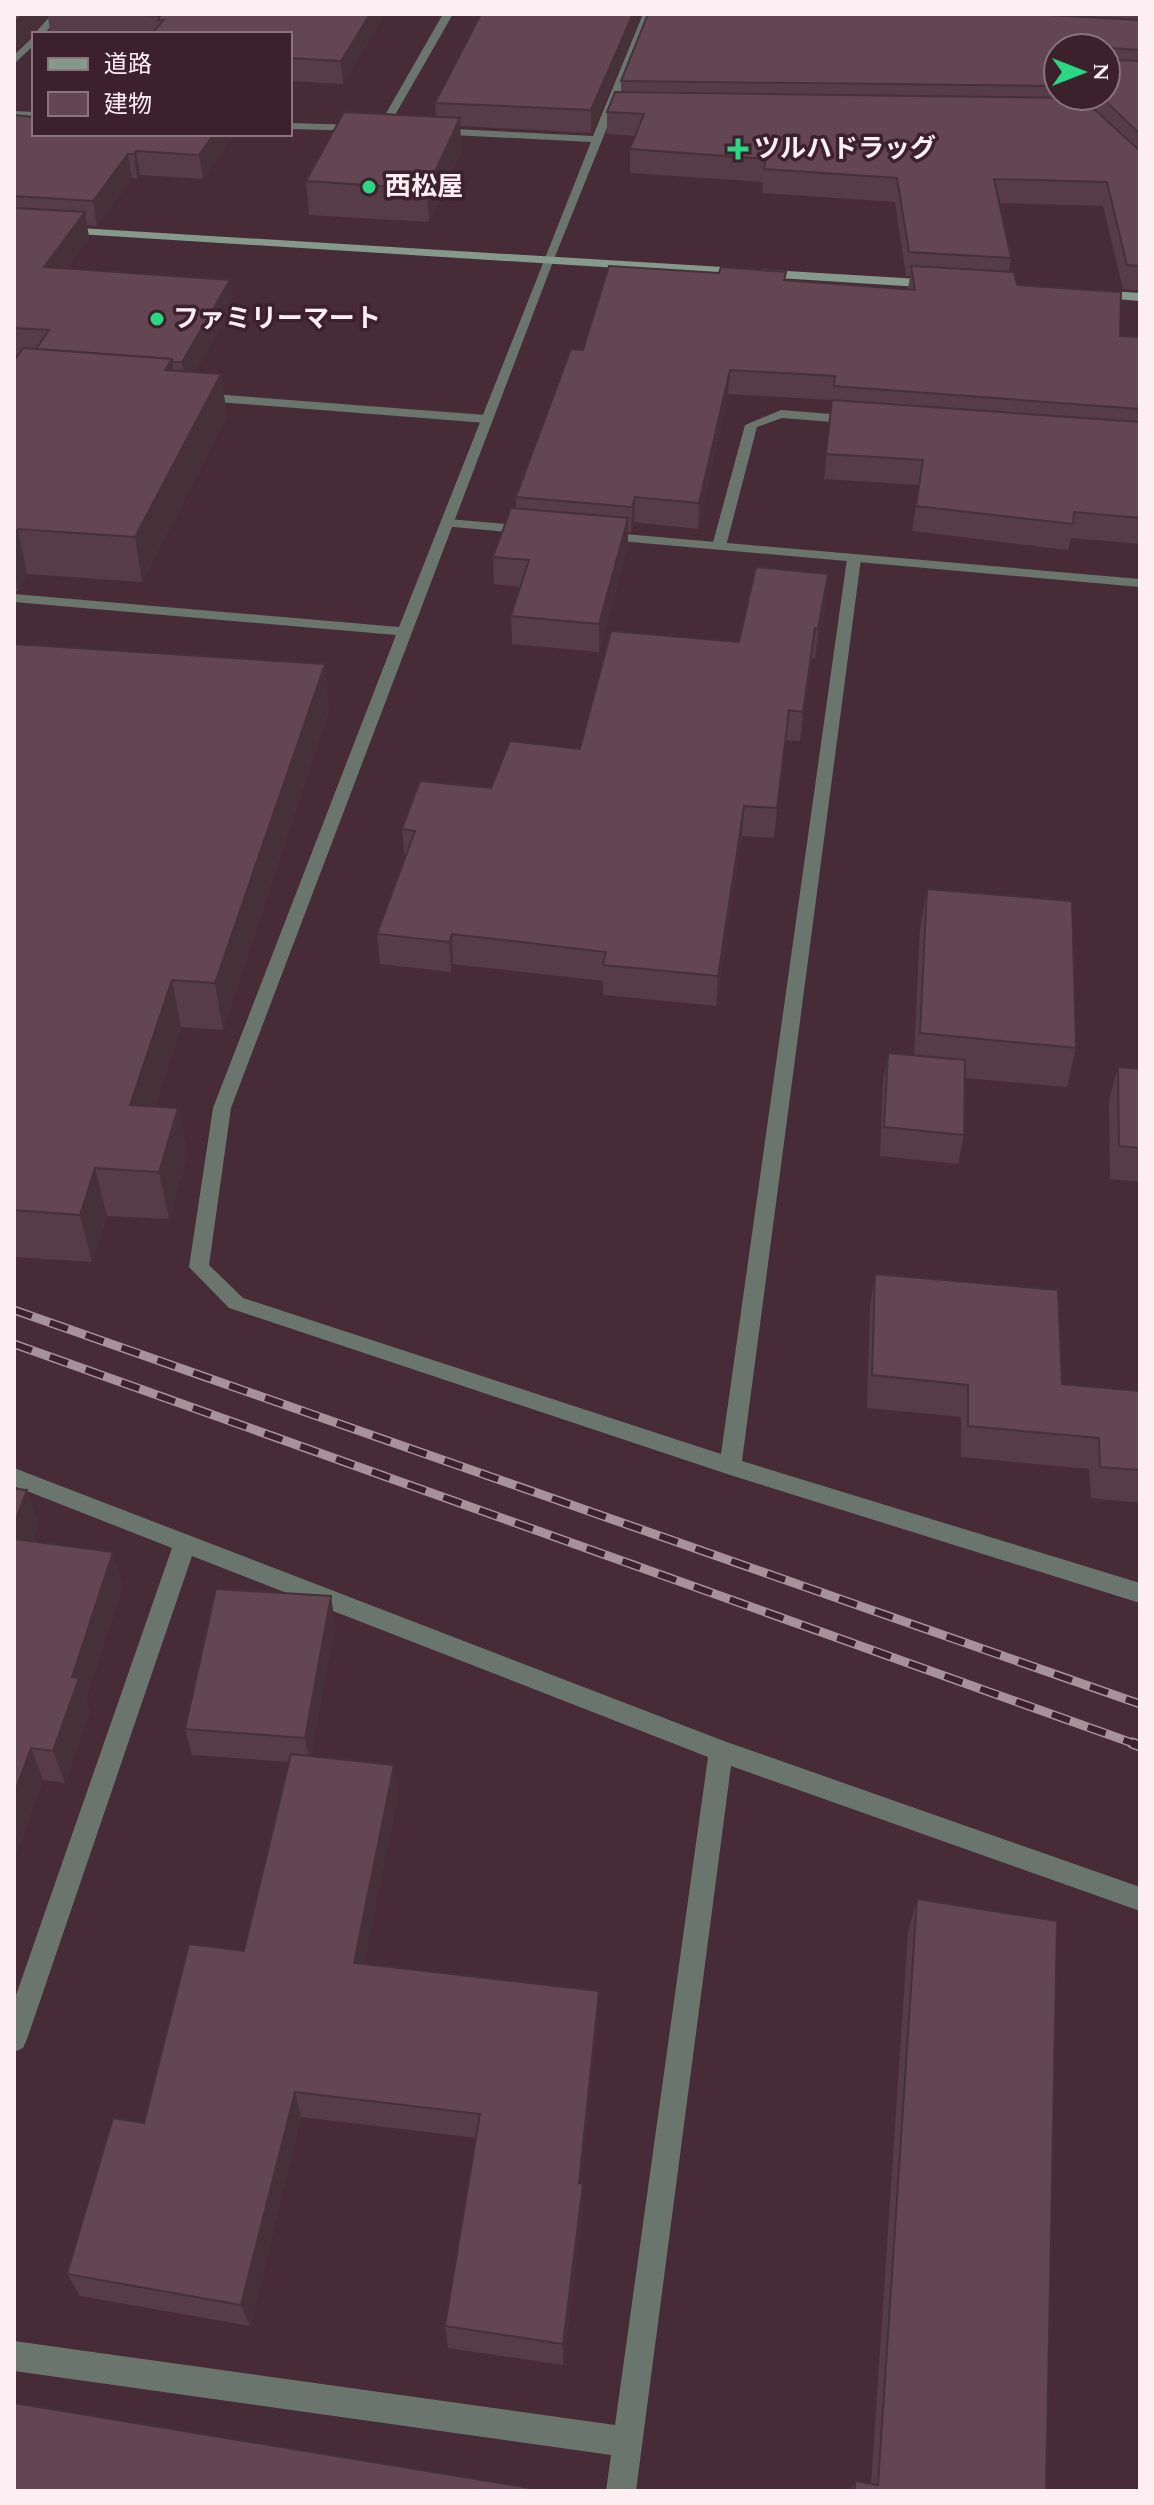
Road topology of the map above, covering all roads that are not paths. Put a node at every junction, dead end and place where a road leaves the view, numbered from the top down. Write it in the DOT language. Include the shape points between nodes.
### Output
graph roads {
  1 [pos="57,14"];
  2 [pos="448,14"];
  3 [pos="648,14"];
  4 [pos="41,32"];
  5 [pos="32,41"];
  6 [pos="14,61"];
  7 [pos="292,126"];
  8 [pos="382,129"];
  9 [pos="397,129"];
  10 [pos="413,130"];
  11 [pos="597,139"];
  12 [pos="14,227"];
  13 [pos="548,259"];
  14 [pos="953,285"];
  15 [pos="1078,293"];
  16 [pos="1140,297"];
  17 [pos="187,396"];
  18 [pos="486,419"];
  19 [pos="875,421"];
  20 [pos="448,523"];
  21 [pos="538,530"];
  22 [pos="584,534"];
  23 [pos="719,546"];
  24 [pos="854,559"];
  25 [pos="1140,583"];
  26 [pos="14,598"];
  27 [pos="407,632"];
  28 [pos="730,1466"];
  29 [pos="14,1477"];
  30 [pos="185,1542"];
  31 [pos="1140,1593"];
  32 [pos="721,1751"];
  33 [pos="1140,1899"];
  34 [pos="14,2039"];
  35 [pos="14,2356"];
  36 [pos="627,2442"];
  37 [pos="621,2491"];
  1 -- 4 [label="street"];
  2 -- 8 [label="street"];
  3 -- 11 [label="street" via="619,110"];
  5 -- 6 [label="street"];
  7 -- 8 [label="street"];
  8 -- 9 [label="street"];
  10 -- 11 [label="street"];
  11 -- 13 [label="street"];
  12 -- 13 [label="street"];
  13 -- 14 [label="street"];
  13 -- 18 [label="street"];
  15 -- 16 [label="street"];
  17 -- 18 [label="street"];
  18 -- 20 [label="street"];
  19 -- 23 [label="street" via="781,414 751,425"];
  20 -- 21 [label="street"];
  20 -- 27 [label="street"];
  22 -- 23 [label="street"];
  23 -- 24 [label="street"];
  24 -- 25 [label="street"];
  24 -- 28 [label="street"];
  26 -- 27 [label="street"];
  27 -- 28 [label="street" via="222,1108 199,1267 236,1303"];
  28 -- 31 [label="street"];
  29 -- 30 [label="street"];
  30 -- 32 [label="street"];
  30 -- 34 [label="street"];
  32 -- 33 [label="street"];
  32 -- 36 [label="street"];
  35 -- 36 [label="street"];
  36 -- 37 [label="street"];
}
